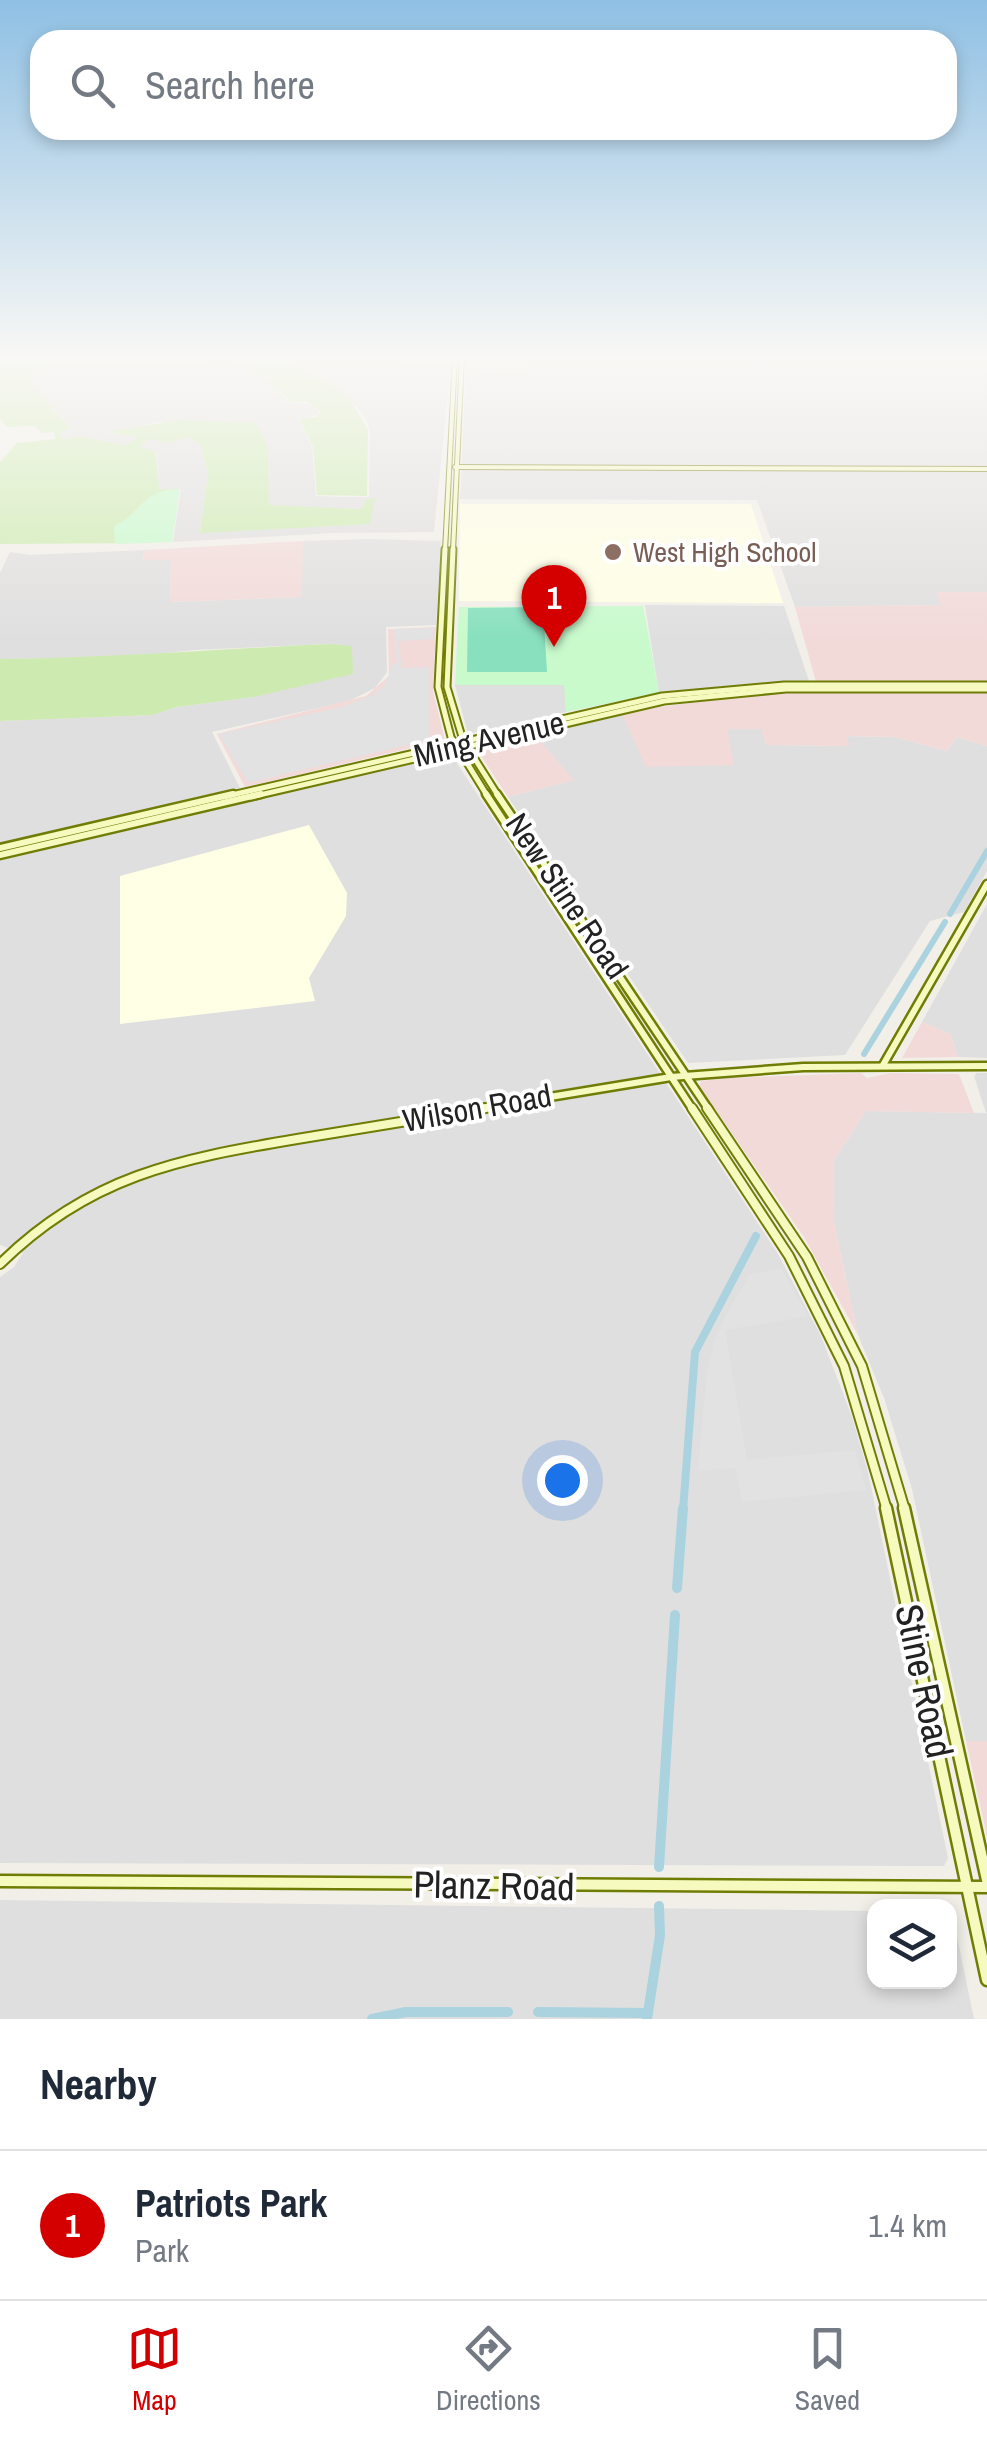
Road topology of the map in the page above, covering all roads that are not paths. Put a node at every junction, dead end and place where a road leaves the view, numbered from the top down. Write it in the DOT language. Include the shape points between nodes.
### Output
graph roads {
  1 [pos="450,451"];
  2 [pos="458,451"];
  3 [pos="449,467"];
  4 [pos="457,467"];
  5 [pos="987,469"];
  6 [pos="443,586"];
  7 [pos="451,604"];
  8 [pos="442,606"];
  9 [pos="451,618"];
  10 [pos="944,687"];
  11 [pos="987,687"];
  12 [pos="743,689"];
  13 [pos="662,696"];
  14 [pos="621,708"];
  15 [pos="465,742"];
  16 [pos="455,745"];
  17 [pos="0,852"];
  18 [pos="987,884"];
  19 [pos="882,1066"];
  20 [pos="987,1066"];
  21 [pos="687,1076"];
  22 [pos="671,1077"];
  23 [pos="0,1264"];
  24 [pos="869,1382"];
  25 [pos="852,1384"];
  26 [pos="0,1882"];
  27 [pos="987,1884"];
  28 [pos="968,1887"];
  29 [pos="987,1980"];
  1 -- 3 [label="main road, New Stine Road"];
  2 -- 4 [label="main road, New Stine Road"];
  3 -- 4 [label="main road"];
  3 -- 6 [label="main road, New Stine Road"];
  4 -- 5 [label="main road"];
  4 -- 7 [label="main road, New Stine Road"];
  6 -- 7 [label="main road"];
  6 -- 8 [label="main road, New Stine Road"];
  7 -- 9 [label="main road, New Stine Road"];
  8 -- 9 [label="main road"];
  8 -- 16 [label="main road, New Stine Road" via="438,687"];
  9 -- 15 [label="main road, New Stine Road" via="447,687"];
  10 -- 11 [label="main road, Ming Avenue"];
  10 -- 11 [label="main road, Ming Avenue"];
  10 -- 12 [label="main road, Ming Avenue"];
  10 -- 12 [label="main road, Ming Avenue"];
  12 -- 13 [label="main road, Ming Avenue"];
  12 -- 14 [label="main road, Ming Avenue"];
  13 -- 14 [label="main road"];
  13 -- 15 [label="main road, Ming Avenue"];
  14 -- 15 [label="main road, Ming Avenue"];
  15 -- 16 [label="main road, Ming Avenue"];
  15 -- 21 [label="main road, New Stine Road"];
  16 -- 17 [label="main road, Ming Avenue"];
  16 -- 22 [label="main road, New Stine Road"];
  18 -- 19 [label="main road"];
  19 -- 20 [label="main road, Wilson Road"];
  19 -- 21 [label="main road, Wilson Road"];
  21 -- 22 [label="main road, Wilson Road"];
  21 -- 24 [label="main road, New Stine Road" via="806,1257"];
  22 -- 23 [label="main road, Wilson Road" via="170,1162 73,1203"];
  22 -- 25 [label="main road, New Stine Road" via="789,1256"];
  24 -- 27 [label="main road, Stine Road" via="899,1484"];
  25 -- 28 [label="main road, Stine Road" via="881,1484"];
  26 -- 28 [label="main road, Planz Road"];
  27 -- 28 [label="main road, Planz Road"];
  28 -- 29 [label="main road, Stine Road"];
}
